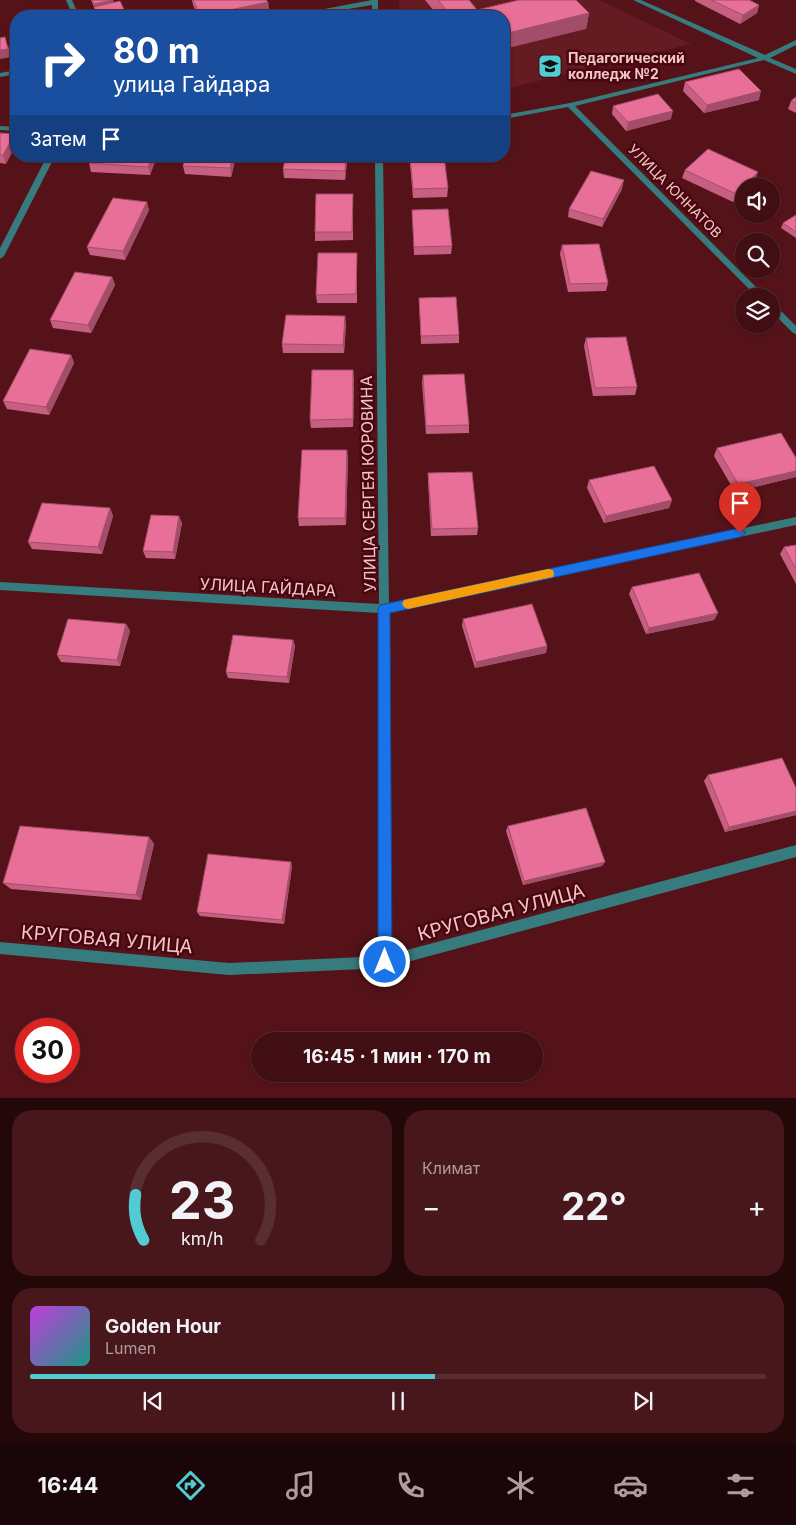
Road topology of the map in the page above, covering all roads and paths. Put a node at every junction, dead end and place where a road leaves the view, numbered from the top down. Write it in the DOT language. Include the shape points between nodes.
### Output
graph roads {
  1 [pos="636,0"];
  2 [pos="375,1"];
  3 [pos="329,10"];
  4 [pos="796,42"];
  5 [pos="765,58"];
  6 [pos="796,72"];
  7 [pos="570,105"];
  8 [pos="510,116"];
  9 [pos="48,162"];
  10 [pos="379,162"];
  11 [pos="0,256"];
  12 [pos="754,288"];
  13 [pos="780,315"];
  14 [pos="796,331"];
  15 [pos="796,521"];
  16 [pos="0,586"];
  17 [pos="384,609"];
  18 [pos="796,851"];
  19 [pos="0,948"];
  20 [pos="385,962"];
  1 -- 5 [label="street"];
  2 -- 3 [label="street"];
  4 -- 5 [label="street"];
  5 -- 6 [label="street"];
  5 -- 7 [label="street"];
  7 -- 8 [label="street"];
  7 -- 12 [label="street, УЛИЦА ЮННАТОВ"];
  9 -- 11 [label="street"];
  10 -- 17 [label="street, УЛИЦА СЕРГЕЯ КОРОВИНА"];
  13 -- 14 [label="street"];
  15 -- 17 [label="street, УЛИЦА ГАЙДАРА"];
  16 -- 17 [label="street, УЛИЦА ГАЙДАРА"];
  17 -- 20 [label="street, УЛИЦА СЕРГЕЯ КОРОВИНА"];
  18 -- 20 [label="street, КРУГОВАЯ УЛИЦА"];
  19 -- 20 [label="street, КРУГОВАЯ УЛИЦА" via="229,970"];
}
